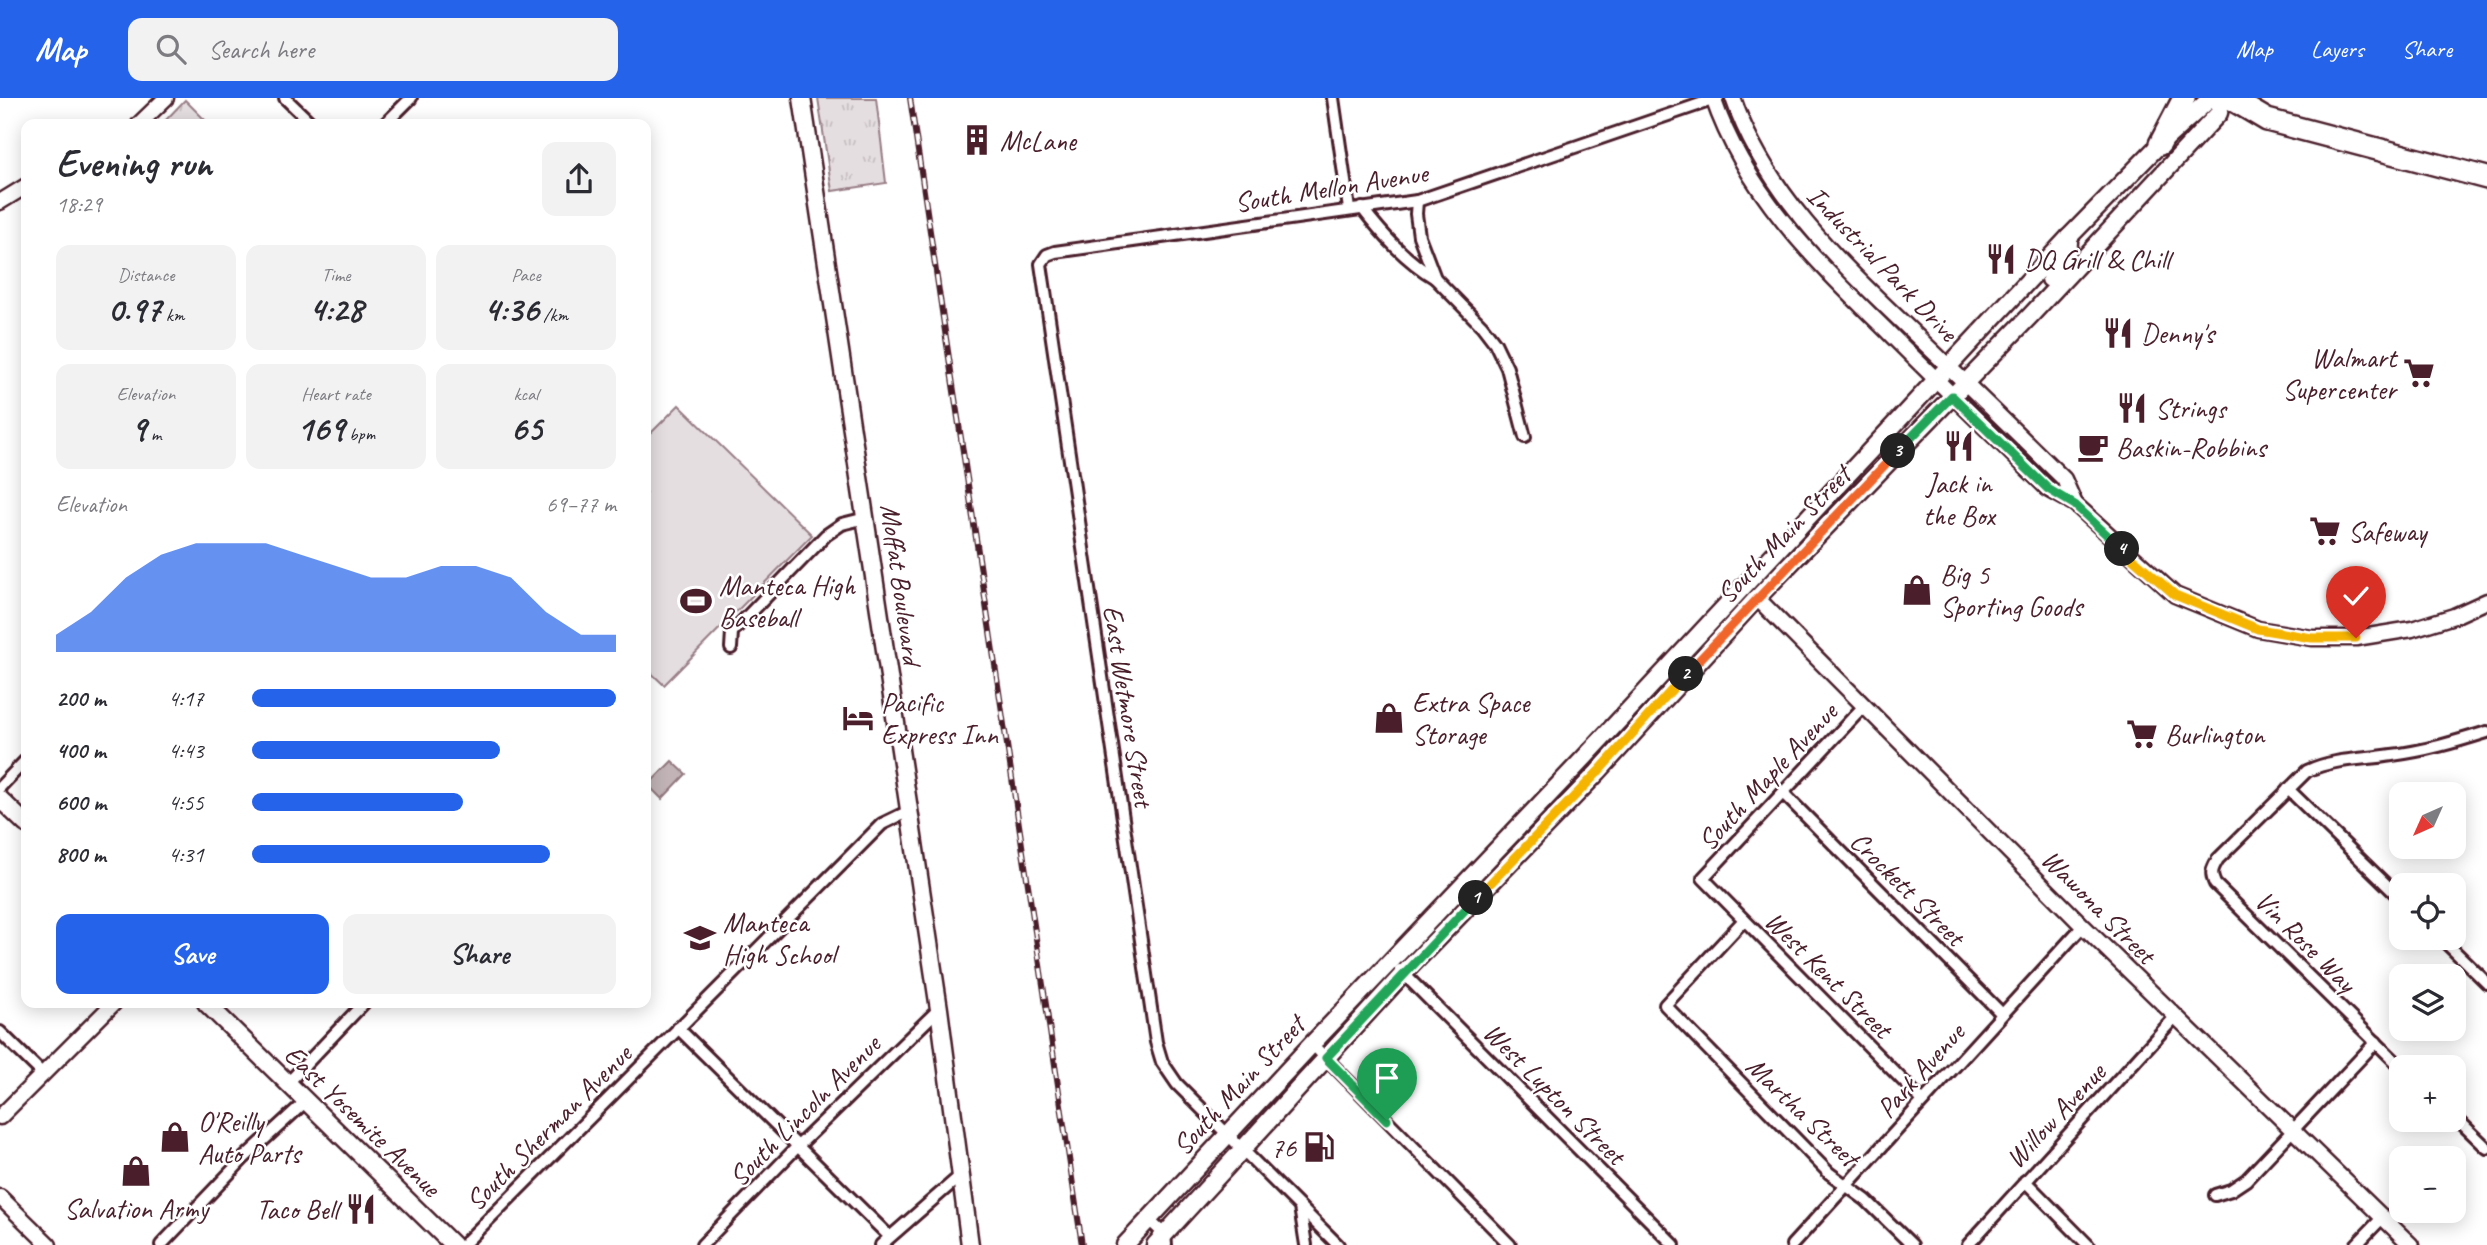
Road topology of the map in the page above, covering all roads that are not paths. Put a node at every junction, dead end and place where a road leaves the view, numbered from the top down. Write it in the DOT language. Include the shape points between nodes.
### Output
graph roads {
  1 [pos="166,98"];
  2 [pos="285,98"];
  3 [pos="411,98"];
  4 [pos="802,98"];
  5 [pos="1333,98"];
  6 [pos="1733,98"];
  7 [pos="2184,98"];
  8 [pos="2211,98"];
  9 [pos="2222,98"];
  10 [pos="2230,98"];
  11 [pos="1715,99"];
  12 [pos="144,119"];
  13 [pos="307,119"];
  14 [pos="390,119"];
  15 [pos="2160,144"];
  16 [pos="2487,178"];
  17 [pos="2126,179"];
  18 [pos="21,189"];
  19 [pos="2143,195"];
  20 [pos="1417,201"];
  21 [pos="0,202"];
  22 [pos="1362,208"];
  23 [pos="1349,209"];
  24 [pos="2069,237"];
  25 [pos="1063,251"];
  26 [pos="1434,278"];
  27 [pos="2031,315"];
  28 [pos="1949,367"];
  29 [pos="1937,380"];
  30 [pos="1965,383"];
  31 [pos="1952,396"];
  32 [pos="1525,438"];
  33 [pos="2075,505"];
  34 [pos="866,518"];
  35 [pos="1786,541"];
  36 [pos="1757,598"];
  37 [pos="2487,601"];
  38 [pos="732,648"];
  39 [pos="1864,706"];
  40 [pos="2487,732"];
  41 [pos="1584,758"];
  42 [pos="21,765"];
  43 [pos="1598,772"];
  44 [pos="0,787"];
  45 [pos="2288,789"];
  46 [pos="1783,793"];
  47 [pos="0,799"];
  48 [pos="909,811"];
  49 [pos="21,819"];
  50 [pos="1703,878"];
  51 [pos="2389,887"];
  52 [pos="1744,920"];
  53 [pos="2083,926"];
  54 [pos="2453,950"];
  55 [pos="1390,961"];
  56 [pos="1404,974"];
  57 [pos="2487,983"];
  58 [pos="109,1008"];
  59 [pos="211,1008"];
  60 [pos="359,1008"];
  61 [pos="939,1009"];
  62 [pos="2002,1014"];
  63 [pos="2176,1016"];
  64 [pos="678,1028"];
  65 [pos="0,1032"];
  66 [pos="2376,1042"];
  67 [pos="1312,1044"];
  68 [pos="2389,1055"];
  69 [pos="1326,1058"];
  70 [pos="43,1074"];
  71 [pos="288,1083"];
  72 [pos="306,1101"];
  73 [pos="1923,1101"];
  74 [pos="0,1117"];
  75 [pos="2466,1128"];
  76 [pos="2294,1130"];
  77 [pos="1228,1134"];
  78 [pos="798,1146"];
  79 [pos="2487,1148"];
  80 [pos="1244,1150"];
  81 [pos="961,1176"];
  82 [pos="2025,1181"];
  83 [pos="1847,1186"];
  84 [pos="2216,1195"];
  85 [pos="0,1196"];
  86 [pos="1300,1207"];
  87 [pos="2383,1217"];
  88 [pos="1149,1220"];
  89 [pos="889,1236"];
  90 [pos="1162,1242"];
  91 [pos="48,1245"];
  92 [pos="161,1245"];
  93 [pos="453,1245"];
  94 [pos="463,1245"];
  95 [pos="702,1245"];
  96 [pos="881,1245"];
  97 [pos="970,1245"];
  98 [pos="1125,1245"];
  99 [pos="1306,1245"];
  100 [pos="1338,1245"];
  101 [pos="1510,1245"];
  102 [pos="1674,1245"];
  103 [pos="1792,1245"];
  104 [pos="1912,1245"];
  105 [pos="1968,1245"];
  106 [pos="2088,1245"];
  107 [pos="2356,1245"];
  108 [pos="2411,1245"];
  1 -- 12 [label="street"];
  2 -- 13 [label="street"];
  3 -- 14 [label="street"];
  4 -- 34 [label="main road, Moffat Boulevard"];
  5 -- 23 [label="street"];
  6 -- 28 [label="street, Industrial Park Drive" via="1766,169 1793,206 1821,240"];
  7 -- 15 [label="highway"];
  8 -- 15 [label="main road, South Main Street"];
  9 -- 19 [label="main road, South Main Street" via="2219,113"];
  10 -- 16 [label="highway" via="2267,120"];
  11 -- 20 [label="street, South Mellon Avenue"];
  11 -- 29 [label="street, Industrial Park Drive" via="1734,150 1778,216 1808,253"];
  15 -- 17 [label="main road, South Main Street"];
  17 -- 19 [label="main road"];
  17 -- 24 [label="main road, South Main Street"];
  18 -- 21 [label="street"];
  19 -- 27 [label="main road, South Main Street"];
  20 -- 22 [label="street, South Mellon Avenue"];
  20 -- 26 [label="street" via="1419,236"];
  22 -- 23 [label="street, South Mellon Avenue"];
  22 -- 26 [label="street" via="1397,249"];
  23 -- 25 [label="street, South Mellon Avenue"];
  24 -- 27 [label="main road" via="2070,251 2038,293"];
  24 -- 28 [label="main road, South Main Street"];
  25 -- 77 [label="street, East Wetmore Street" via="1043,259 1041,276 1156,1042 1162,1062 1177,1084"];
  26 -- 32 [label="street" via="1495,343 1507,368"];
  27 -- 30 [label="main road, South Main Street"];
  28 -- 29 [label="main road, South Main Street"];
  28 -- 30 [label="street, Industrial Park Drive"];
  29 -- 31 [label="street, Industrial Park Drive"];
  29 -- 35 [label="main road, South Main Street"];
  30 -- 31 [label="main road, South Main Street"];
  30 -- 33 [label="street, Industrial Park Drive" via="2064,479"];
  31 -- 33 [label="street, Industrial Park Drive" via="2048,489"];
  31 -- 36 [label="main road, South Main Street"];
  33 -- 37 [label="street" via="2175,595 2258,629 2312,638 2356,638 2412,629"];
  34 -- 38 [label="street" via="842,524 826,535 732,632"];
  34 -- 48 [label="main road, Moffat Boulevard"];
  35 -- 36 [label="main road" via="1758,588"];
  35 -- 41 [label="main road, South Main Street"];
  36 -- 39 [label="street, Wawona Street"];
  36 -- 43 [label="main road, South Main Street"];
  39 -- 46 [label="street, South Maple Avenue"];
  39 -- 53 [label="street, Wawona Street"];
  40 -- 45 [label="street" via="2437,748 2320,765"];
  41 -- 43 [label="main road"];
  41 -- 55 [label="main road, South Main Street"];
  42 -- 44 [label="street"];
  43 -- 56 [label="main road, South Main Street"];
  45 -- 51 [label="street"];
  45 -- 66 [label="street, Vin Rose Way" via="2218,859 2211,876"];
  46 -- 50 [label="street, South Maple Avenue"];
  46 -- 62 [label="street, Crockett Street"];
  47 -- 49 [label="main road"];
  48 -- 61 [label="main road, Moffat Boulevard"];
  48 -- 64 [label="street, South Sherman Avenue" via="882,824"];
  50 -- 52 [label="street, West Kent Street"];
  52 -- 73 [label="street, West Kent Street"];
  52 -- 83 [label="street, Martha Street" via="1665,1005"];
  53 -- 62 [label="street, Park Avenue"];
  53 -- 63 [label="street, Wawona Street"];
  54 -- 57 [label="street"];
  55 -- 56 [label="street"];
  55 -- 67 [label="main road, South Main Street"];
  56 -- 69 [label="main road, South Main Street"];
  56 -- 102 [label="street, West Lupton Street"];
  58 -- 70 [label="street"];
  59 -- 71 [label="main road, East Yosemite Avenue"];
  60 -- 71 [label="street"];
  61 -- 78 [label="street, South Lincoln Avenue"];
  61 -- 81 [label="main road, Moffat Boulevard"];
  62 -- 73 [label="street, Park Avenue"];
  63 -- 76 [label="street, Wawona Street"];
  63 -- 82 [label="street, Willow Avenue"];
  64 -- 78 [label="street"];
  64 -- 94 [label="street, South Sherman Avenue"];
  65 -- 70 [label="street"];
  66 -- 68 [label="street, Vin Rose Way"];
  66 -- 76 [label="street"];
  67 -- 69 [label="street"];
  67 -- 77 [label="main road, South Main Street"];
  69 -- 80 [label="main road, South Main Street"];
  69 -- 101 [label="street"];
  70 -- 74 [label="street"];
  71 -- 72 [label="main road, East Yosemite Avenue"];
  72 -- 92 [label="street"];
  72 -- 93 [label="main road, East Yosemite Avenue"];
  73 -- 83 [label="street, Park Avenue"];
  75 -- 79 [label="street"];
  76 -- 84 [label="street" via="2246,1180"];
  76 -- 87 [label="street, Wawona Street"];
  77 -- 80 [label="street, East Wetmore Street"];
  77 -- 88 [label="main road, South Main Street"];
  78 -- 89 [label="street"];
  78 -- 95 [label="street, South Lincoln Avenue"];
  80 -- 86 [label="street, East Wetmore Street"];
  80 -- 90 [label="main road, South Main Street"];
  81 -- 89 [label="street"];
  81 -- 97 [label="main road, Moffat Boulevard"];
  82 -- 105 [label="street, Willow Avenue"];
  82 -- 106 [label="street"];
  83 -- 103 [label="street, Park Avenue"];
  83 -- 104 [label="street, Martha Street"];
  85 -- 91 [label="street"];
  86 -- 99 [label="street"];
  86 -- 100 [label="street, East Wetmore Street"];
  87 -- 107 [label="street"];
  87 -- 108 [label="street, Wawona Street"];
  88 -- 90 [label="street"];
  88 -- 98 [label="main road, South Main Street"];
  89 -- 96 [label="street"];
}
